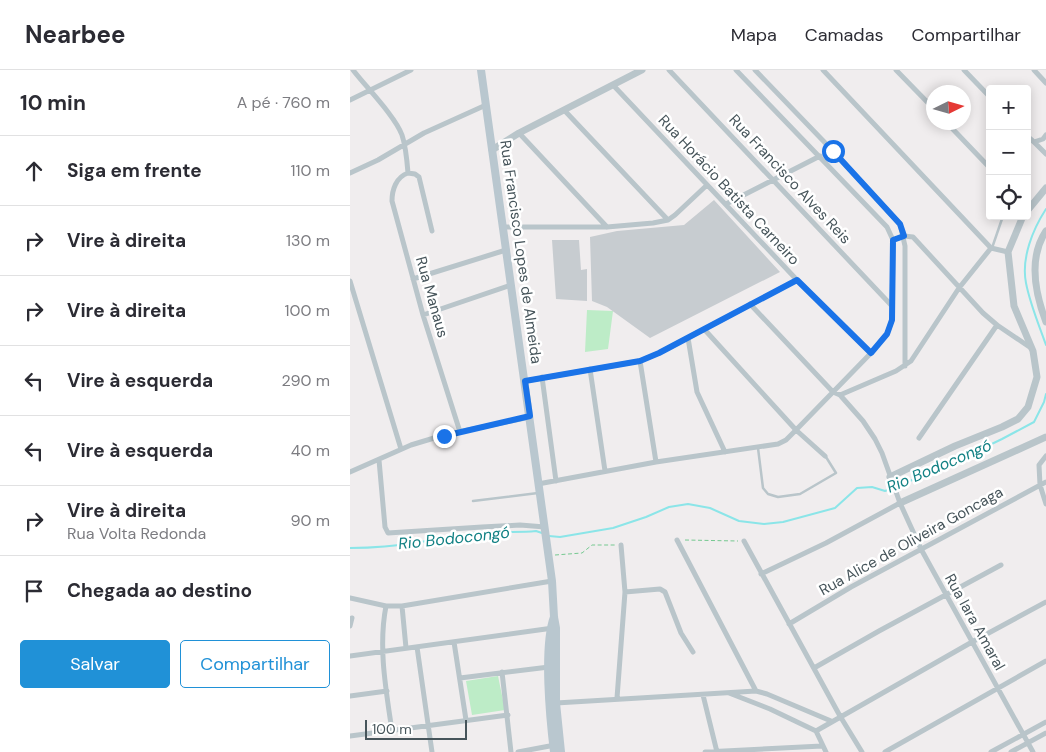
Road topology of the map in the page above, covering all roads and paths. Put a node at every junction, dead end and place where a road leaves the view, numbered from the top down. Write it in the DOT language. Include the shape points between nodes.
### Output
graph roads {
  1 [pos="353,70"];
  2 [pos="411,70"];
  3 [pos="481,70"];
  4 [pos="642,70"];
  5 [pos="669,70"];
  6 [pos="736,70"];
  7 [pos="755,70"];
  8 [pos="823,70"];
  9 [pos="896,70"];
  10 [pos="964,70"];
  11 [pos="1034,70"];
  12 [pos="1046,82"];
  13 [pos="613,85"];
  14 [pos="369,91"];
  15 [pos="986,93"];
  16 [pos="350,100"];
  17 [pos="926,101"];
  18 [pos="486,105"];
  19 [pos="565,111"];
  20 [pos="954,130"];
  21 [pos="519,134"];
  22 [pos="1044,137"];
  23 [pos="1031,139"];
  24 [pos="1034,142"];
  25 [pos="405,144"];
  26 [pos="492,150"];
  27 [pos="1046,154"];
  28 [pos="820,156"];
  29 [pos="986,164"];
  30 [pos="350,172"];
  31 [pos="408,173"];
  32 [pos="773,180"];
  33 [pos="707,185"];
  34 [pos="1046,188"];
  35 [pos="1031,200"];
  36 [pos="1034,202"];
  37 [pos="726,204"];
  38 [pos="1031,205"];
  39 [pos="668,220"];
  40 [pos="1002,220"];
  41 [pos="1021,220"];
  42 [pos="503,227"];
  43 [pos="607,227"];
  44 [pos="432,231"];
  45 [pos="1046,231"];
  46 [pos="904,236"];
  47 [pos="893,240"];
  48 [pos="992,248"];
  49 [pos="506,250"];
  50 [pos="1008,252"];
  51 [pos="413,279"];
  52 [pos="797,280"];
  53 [pos="350,282"];
  54 [pos="511,285"];
  55 [pos="959,288"];
  56 [pos="750,304"];
  57 [pos="892,306"];
  58 [pos="424,315"];
  59 [pos="1046,322"];
  60 [pos="997,325"];
  61 [pos="704,329"];
  62 [pos="688,338"];
  63 [pos="1032,348"];
  64 [pos="871,353"];
  65 [pos="640,361"];
  66 [pos="905,366"];
  67 [pos="590,369"];
  68 [pos="542,378"];
  69 [pos="525,381"];
  70 [pos="833,392"];
  71 [pos="840,395"];
  72 [pos="530,416"];
  73 [pos="796,430"];
  74 [pos="460,432"];
  75 [pos="1046,437"];
  76 [pos="919,438"];
  77 [pos="758,446"];
  78 [pos="401,449"];
  79 [pos="725,452"];
  80 [pos="825,456"];
  81 [pos="1046,456"];
  82 [pos="379,460"];
  83 [pos="656,462"];
  84 [pos="605,471"];
  85 [pos="350,472"];
  86 [pos="891,479"];
  87 [pos="556,481"];
  88 [pos="1043,483"];
  89 [pos="538,484"];
  90 [pos="540,493"];
  91 [pos="899,499"];
  92 [pos="473,500"];
  93 [pos="1046,504"];
  94 [pos="545,531"];
  95 [pos="676,540"];
  96 [pos="744,541"];
  97 [pos="621,545"];
  98 [pos="921,549"];
  99 [pos="548,556"];
  100 [pos="1001,565"];
  101 [pos="761,574"];
  102 [pos="552,582"];
  103 [pos="625,592"];
  104 [pos="946,596"];
  105 [pos="350,598"];
  106 [pos="1046,602"];
  107 [pos="386,606"];
  108 [pos="402,606"];
  109 [pos="352,618"];
  110 [pos="789,624"];
  111 [pos="350,626"];
  112 [pos="553,628"];
  113 [pos="454,642"];
  114 [pos="972,642"];
  115 [pos="417,647"];
  116 [pos="406,648"];
  117 [pos="383,651"];
  118 [pos="694,652"];
  119 [pos="350,656"];
  120 [pos="1046,661"];
  121 [pos="549,666"];
  122 [pos="814,668"];
  123 [pos="502,672"];
  124 [pos="460,678"];
  125 [pos="998,689"];
  126 [pos="387,691"];
  127 [pos="756,691"];
  128 [pos="729,693"];
  129 [pos="703,694"];
  130 [pos="350,696"];
  131 [pos="617,698"];
  132 [pos="556,703"];
  133 [pos="508,715"];
  134 [pos="840,716"];
  135 [pos="466,720"];
  136 [pos="831,722"];
  137 [pos="1046,722"];
  138 [pos="429,725"];
  139 [pos="392,731"];
  140 [pos="816,731"];
  141 [pos="1046,733"];
  142 [pos="1023,734"];
  143 [pos="350,736"];
  144 [pos="1027,743"];
  145 [pos="822,746"];
  146 [pos="557,748"];
  147 [pos="717,751"];
  148 [pos="432,752"];
  149 [pos="511,752"];
  150 [pos="518,752"];
  151 [pos="705,752"];
  152 [pos="826,752"];
  153 [pos="862,752"];
  154 [pos="885,752"];
  155 [pos="991,752"];
  156 [pos="1011,752"];
  157 [pos="1033,752"];
  1 -- 14 [label="street"];
  2 -- 14 [label="street"];
  3 -- 18 [label="main road, Rua Francisco Lopes de Almeida"];
  4 -- 13 [label="street"];
  5 -- 32 [label="street, Rua Francisco Alves Reis"];
  6 -- 28 [label="street"];
  7 -- 46 [label="street" via="900,224"];
  8 -- 48 [label="street"];
  9 -- 17 [label="street"];
  10 -- 15 [label="street"];
  11 -- 12 [label="street"];
  13 -- 19 [label="street"];
  13 -- 33 [label="street, Rua Horácio Batista Carneiro"];
  14 -- 16 [label="street"];
  14 -- 25 [label="street" via="395,122"];
  18 -- 25 [label="street"];
  18 -- 26 [label="main road, Rua Francisco Lopes de Almeida"];
  19 -- 21 [label="street"];
  19 -- 39 [label="street"];
  20 -- 29 [label="street"];
  21 -- 26 [label="street"];
  21 -- 43 [label="street"];
  22 -- 24 [label="street"];
  23 -- 24 [label="street"];
  24 -- 27 [label="street"];
  25 -- 30 [label="street"];
  25 -- 31 [label="street"];
  26 -- 42 [label="main road, Rua Francisco Lopes de Almeida"];
  28 -- 32 [label="street"];
  28 -- 47 [label="street" via="888,227"];
  31 -- 44 [label="street" via="419,177"];
  31 -- 51 [label="street, Rua Manaus" via="397,182 392,201"];
  32 -- 37 [label="street"];
  32 -- 57 [label="street, Rua Francisco Alves Reis"];
  33 -- 37 [label="street, Rua Horácio Batista Carneiro"];
  33 -- 39 [label="street"];
  34 -- 36 [label="street"];
  35 -- 36 [label="street"];
  36 -- 38 [label="street"];
  37 -- 52 [label="street, Rua Horácio Batista Carneiro"];
  39 -- 43 [label="street"];
  40 -- 48 [label="lane"];
  41 -- 50 [label="street"];
  42 -- 43 [label="street"];
  42 -- 49 [label="main road, Rua Francisco Lopes de Almeida"];
  45 -- 59 [label="street" via="1039,242 1034,273"];
  46 -- 47 [label="street"];
  46 -- 55 [label="street" via="918,242"];
  46 -- 66 [label="street"];
  47 -- 57 [label="street"];
  48 -- 50 [label="street"];
  48 -- 55 [label="street"];
  49 -- 51 [label="street"];
  49 -- 54 [label="main road, Rua Francisco Lopes de Almeida"];
  50 -- 63 [label="street" via="1014,306"];
  51 -- 58 [label="street, Rua Manaus"];
  52 -- 56 [label="street"];
  52 -- 64 [label="street, Rua Horácio Batista Carneiro"];
  53 -- 78 [label="street"];
  54 -- 58 [label="street"];
  54 -- 69 [label="main road, Rua Francisco Lopes de Almeida"];
  55 -- 60 [label="street"];
  55 -- 66 [label="street" via="919,351"];
  56 -- 61 [label="street"];
  56 -- 70 [label="street"];
  57 -- 64 [label="street" via="890,328"];
  58 -- 74 [label="street, Rua Manaus"];
  60 -- 63 [label="street"];
  60 -- 76 [label="street"];
  61 -- 62 [label="street"];
  61 -- 73 [label="street"];
  62 -- 65 [label="street"];
  62 -- 79 [label="street" via="697,392"];
  63 -- 86 [label="street" via="1037,377 1028,407 1018,419"];
  64 -- 70 [label="street"];
  65 -- 67 [label="street"];
  65 -- 83 [label="street"];
  66 -- 71 [label="street"];
  67 -- 68 [label="street"];
  67 -- 84 [label="street"];
  68 -- 69 [label="street"];
  68 -- 87 [label="street"];
  69 -- 72 [label="main road, Rua Francisco Lopes de Almeida"];
  70 -- 71 [label="street"];
  70 -- 73 [label="street"];
  71 -- 86 [label="street, Rua Iara Amaral" via="871,432"];
  72 -- 74 [label="street"];
  72 -- 89 [label="main road, Rua Francisco Lopes de Almeida"];
  73 -- 77 [label="street" via="778,444"];
  73 -- 80 [label="street"];
  74 -- 78 [label="street"];
  75 -- 91 [label="street"];
  77 -- 79 [label="street"];
  77 -- 80 [label="lane" via="763,488 768,494 778,497 800,494 836,473"];
  78 -- 82 [label="street"];
  79 -- 83 [label="street"];
  81 -- 88 [label="street" via="1039,465"];
  82 -- 85 [label="street"];
  82 -- 94 [label="street" via="388,533 501,526"];
  83 -- 84 [label="street"];
  84 -- 87 [label="street"];
  86 -- 91 [label="street, Rua Iara Amaral"];
  87 -- 89 [label="street"];
  88 -- 93 [label="street"];
  88 -- 98 [label="street, Rua Alice de Oliveira Goncaga"];
  89 -- 90 [label="main road, Rua Francisco Lopes de Almeida"];
  90 -- 92 [label="lane"];
  90 -- 94 [label="main road, Rua Francisco Lopes de Almeida"];
  91 -- 98 [label="street, Rua Iara Amaral"];
  91 -- 101 [label="street" via="826,543"];
  94 -- 99 [label="main road, Rua Francisco Lopes de Almeida"];
  95 -- 96 [label="path"];
  95 -- 127 [label="street"];
  96 -- 101 [label="street"];
  97 -- 99 [label="path" via="592,545 582,553"];
  97 -- 103 [label="street"];
  98 -- 104 [label="street, Rua Iara Amaral"];
  98 -- 110 [label="street, Rua Alice de Oliveira Goncaga"];
  99 -- 102 [label="main road, Rua Francisco Lopes de Almeida"];
  100 -- 104 [label="street"];
  101 -- 110 [label="street"];
  102 -- 108 [label="street"];
  102 -- 112 [label="main road, Rua Francisco Lopes de Almeida"];
  103 -- 118 [label="street" via="660,589 667,594 681,633"];
  103 -- 131 [label="street"];
  104 -- 114 [label="street, Rua Iara Amaral"];
  104 -- 122 [label="street"];
  105 -- 107 [label="street"];
  106 -- 114 [label="street"];
  107 -- 108 [label="street"];
  107 -- 117 [label="street" via="382,626"];
  108 -- 116 [label="street"];
  109 -- 111 [label="street"];
  110 -- 122 [label="street"];
  112 -- 113 [label="street"];
  112 -- 121 [label="main road, Rua Francisco Lopes de Almeida"];
  112 -- 132 [label="main road, Rua Francisco Lopes de Almeida"];
  113 -- 115 [label="street"];
  113 -- 124 [label="street"];
  114 -- 125 [label="street, Rua Iara Amaral"];
  114 -- 134 [label="street"];
  115 -- 116 [label="street"];
  115 -- 138 [label="street"];
  116 -- 117 [label="street"];
  117 -- 119 [label="street"];
  117 -- 126 [label="street"];
  120 -- 125 [label="street"];
  121 -- 123 [label="street"];
  121 -- 146 [label="main road, Rua Francisco Lopes de Almeida"];
  122 -- 134 [label="street"];
  123 -- 124 [label="street"];
  123 -- 133 [label="street"];
  124 -- 135 [label="street"];
  125 -- 142 [label="street, Rua Iara Amaral"];
  125 -- 154 [label="street"];
  126 -- 130 [label="street"];
  126 -- 139 [label="street"];
  127 -- 128 [label="street"];
  127 -- 136 [label="street"];
  128 -- 129 [label="street"];
  128 -- 140 [label="street"];
  129 -- 131 [label="street"];
  129 -- 147 [label="street"];
  131 -- 132 [label="street"];
  132 -- 146 [label="main road, Rua Francisco Lopes de Almeida"];
  133 -- 135 [label="street"];
  133 -- 149 [label="street"];
  134 -- 136 [label="street"];
  134 -- 153 [label="street"];
  135 -- 138 [label="street"];
  136 -- 140 [label="street"];
  137 -- 142 [label="street"];
  138 -- 139 [label="street"];
  138 -- 148 [label="street"];
  139 -- 143 [label="street"];
  140 -- 145 [label="street"];
  141 -- 144 [label="street"];
  142 -- 144 [label="street, Rua Iara Amaral"];
  142 -- 155 [label="street"];
  144 -- 156 [label="street"];
  144 -- 157 [label="street, Rua Iara Amaral"];
  145 -- 147 [label="street"];
  145 -- 152 [label="street"];
  146 -- 150 [label="street"];
  147 -- 151 [label="street"];
}
